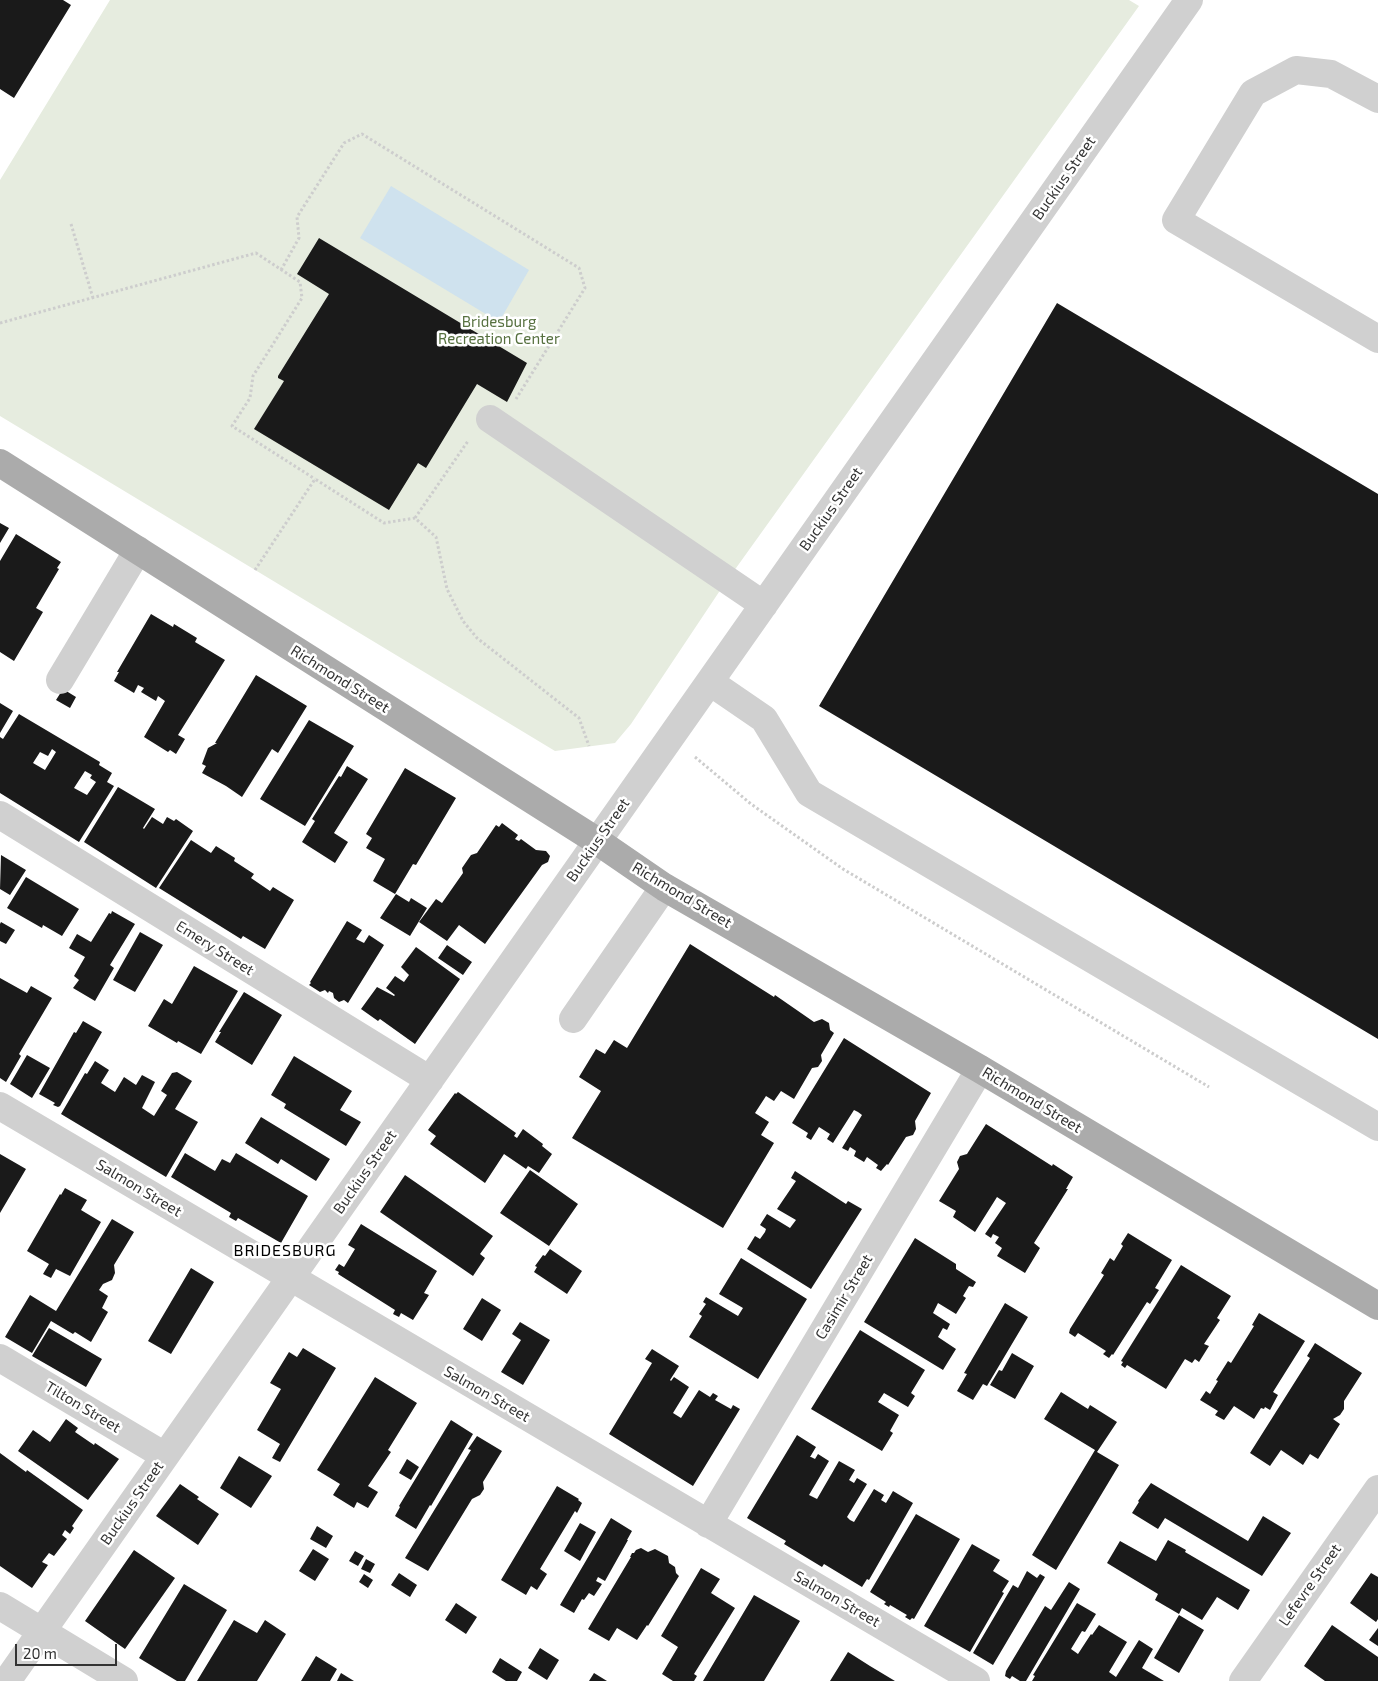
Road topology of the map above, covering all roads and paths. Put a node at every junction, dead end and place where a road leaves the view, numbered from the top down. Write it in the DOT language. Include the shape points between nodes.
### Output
graph roads {
  1 [pos="1189,0"];
  2 [pos="1378,100"];
  3 [pos="71,224"];
  4 [pos="281,270"];
  5 [pos="93,298"];
  6 [pos="0,323"];
  7 [pos="1378,339"];
  8 [pos="490,419"];
  9 [pos="0,463"];
  10 [pos="315,479"];
  11 [pos="415,518"];
  12 [pos="138,550"];
  13 [pos="255,570"];
  14 [pos="764,605"];
  15 [pos="60,680"];
  16 [pos="710,682"];
  17 [pos="671,737"];
  18 [pos="589,746"];
  19 [pos="0,816"];
  20 [pos="597,841"];
  21 [pos="664,887"];
  22 [pos="573,1018"];
  23 [pos="980,1069"];
  24 [pos="430,1080"];
  25 [pos="1210,1087"];
  26 [pos="0,1106"];
  27 [pos="1378,1127"];
  28 [pos="290,1278"];
  29 [pos="1378,1306"];
  30 [pos="0,1358"];
  31 [pos="166,1456"];
  32 [pos="1378,1488"];
  33 [pos="708,1524"];
  34 [pos="0,1606"];
  35 [pos="42,1631"];
  36 [pos="7,1681"];
  37 [pos="124,1681"];
  38 [pos="976,1681"];
  39 [pos="1243,1681"];
  1 -- 14 [label="street, Buckius Street"];
  2 -- 7 [label="street" via="1332,74 1296,70 1253,93 1176,220"];
  3 -- 5 [label="path"];
  4 -- 5 [label="path" via="256,253"];
  4 -- 8 [label="path" via="299,238 297,217 344,143 362,134 579,268 585,288 506,415"];
  4 -- 10 [label="path" via="300,282 302,298 253,376 250,398 232,426"];
  5 -- 6 [label="path"];
  8 -- 11 [label="path" via="481,422"];
  8 -- 14 [label="street"];
  9 -- 12 [label="main road, Richmond Street"];
  10 -- 11 [label="path" via="384,523"];
  10 -- 13 [label="path"];
  11 -- 18 [label="path" via="436,536 447,589 463,621 477,638 579,718"];
  12 -- 15 [label="street"];
  12 -- 20 [label="main road, Richmond Street"];
  14 -- 16 [label="street, Buckius Street"];
  16 -- 17 [label="street, Buckius Street"];
  16 -- 27 [label="street" via="764,719 809,793"];
  17 -- 20 [label="street, Buckius Street"];
  17 -- 25 [label="path" via="752,804 843,869"];
  19 -- 24 [label="street, Emery Street"];
  20 -- 21 [label="main road, Richmond Street"];
  20 -- 24 [label="street, Buckius Street"];
  21 -- 22 [label="street"];
  21 -- 23 [label="main road, Richmond Street"];
  23 -- 29 [label="main road, Richmond Street"];
  23 -- 33 [label="street, Casimir Street"];
  24 -- 28 [label="street, Buckius Street"];
  26 -- 28 [label="street, Salmon Street"];
  28 -- 31 [label="street, Buckius Street"];
  28 -- 33 [label="street, Salmon Street"];
  30 -- 31 [label="street, Tilton Street"];
  31 -- 35 [label="street, Buckius Street"];
  32 -- 39 [label="street, Lefevre Street"];
  33 -- 38 [label="street, Salmon Street"];
  34 -- 35 [label="street"];
  35 -- 36 [label="street, Buckius Street"];
  35 -- 37 [label="street"];
}
